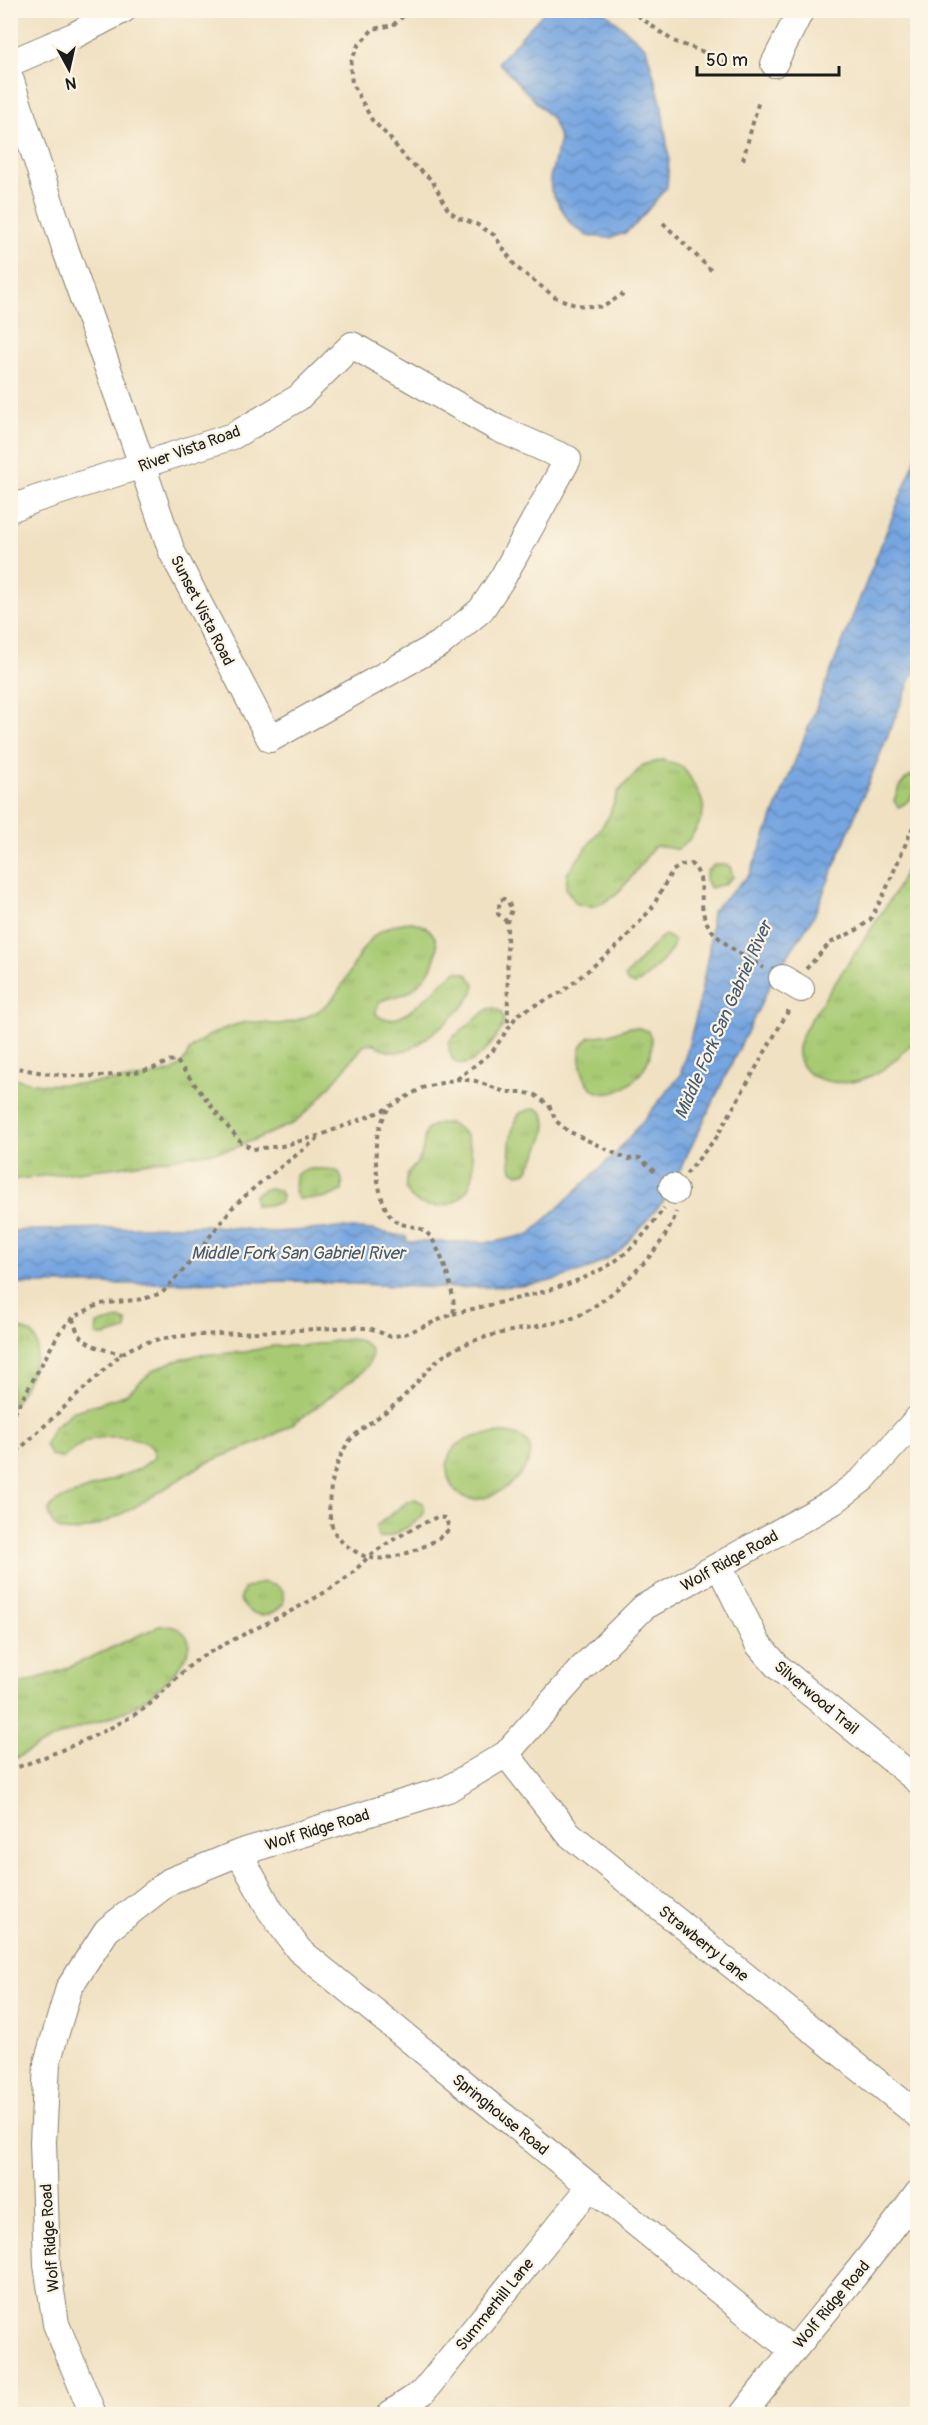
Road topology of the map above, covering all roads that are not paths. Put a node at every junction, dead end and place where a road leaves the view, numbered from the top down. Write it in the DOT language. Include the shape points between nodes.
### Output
graph roads {
  1 [pos="123,10"];
  2 [pos="801,10"];
  3 [pos="10,63"];
  4 [pos="774,64"];
  5 [pos="10,78"];
  6 [pos="568,459"];
  7 [pos="142,466"];
  8 [pos="10,509"];
  9 [pos="918,1418"];
  10 [pos="719,1566"];
  11 [pos="506,1754"];
  12 [pos="918,1780"];
  13 [pos="239,1854"];
  14 [pos="918,2115"];
  15 [pos="591,2186"];
  16 [pos="918,2193"];
  17 [pos="792,2350"];
  18 [pos="93,2415"];
  19 [pos="390,2415"];
  20 [pos="743,2415"];
  1 -- 3 [label="street"];
  2 -- 4 [label="street"];
  5 -- 7 [label="street, Sunset Vista Road"];
  6 -- 7 [label="street, River Vista Road" via="497,428 352,345 298,398 232,436"];
  6 -- 7 [label="street, Sunset Vista Road" via="481,610 440,644 270,739 172,552"];
  7 -- 8 [label="street, River Vista Road"];
  9 -- 10 [label="street, Wolf Ridge Road" via="863,1479 833,1502"];
  10 -- 11 [label="street, Wolf Ridge Road" via="644,1607 582,1668"];
  10 -- 12 [label="street, Silverwood Trail" via="758,1644 778,1667"];
  11 -- 13 [label="street, Wolf Ridge Road" via="448,1789"];
  11 -- 14 [label="street, Strawberry Lane" via="569,1834"];
  13 -- 15 [label="street, Springhouse Road" via="270,1910 299,1950"];
  13 -- 18 [label="street, Wolf Ridge Road" via="170,1881 107,1930 69,1988 47,2063 43,2142 48,2265 56,2324"];
  15 -- 17 [label="street, Springhouse Road"];
  15 -- 19 [label="street, Summerhill Lane" via="423,2392"];
  16 -- 17 [label="street, Wolf Ridge Road" via="861,2270"];
  17 -- 20 [label="street, Wolf Ridge Road"];
}
